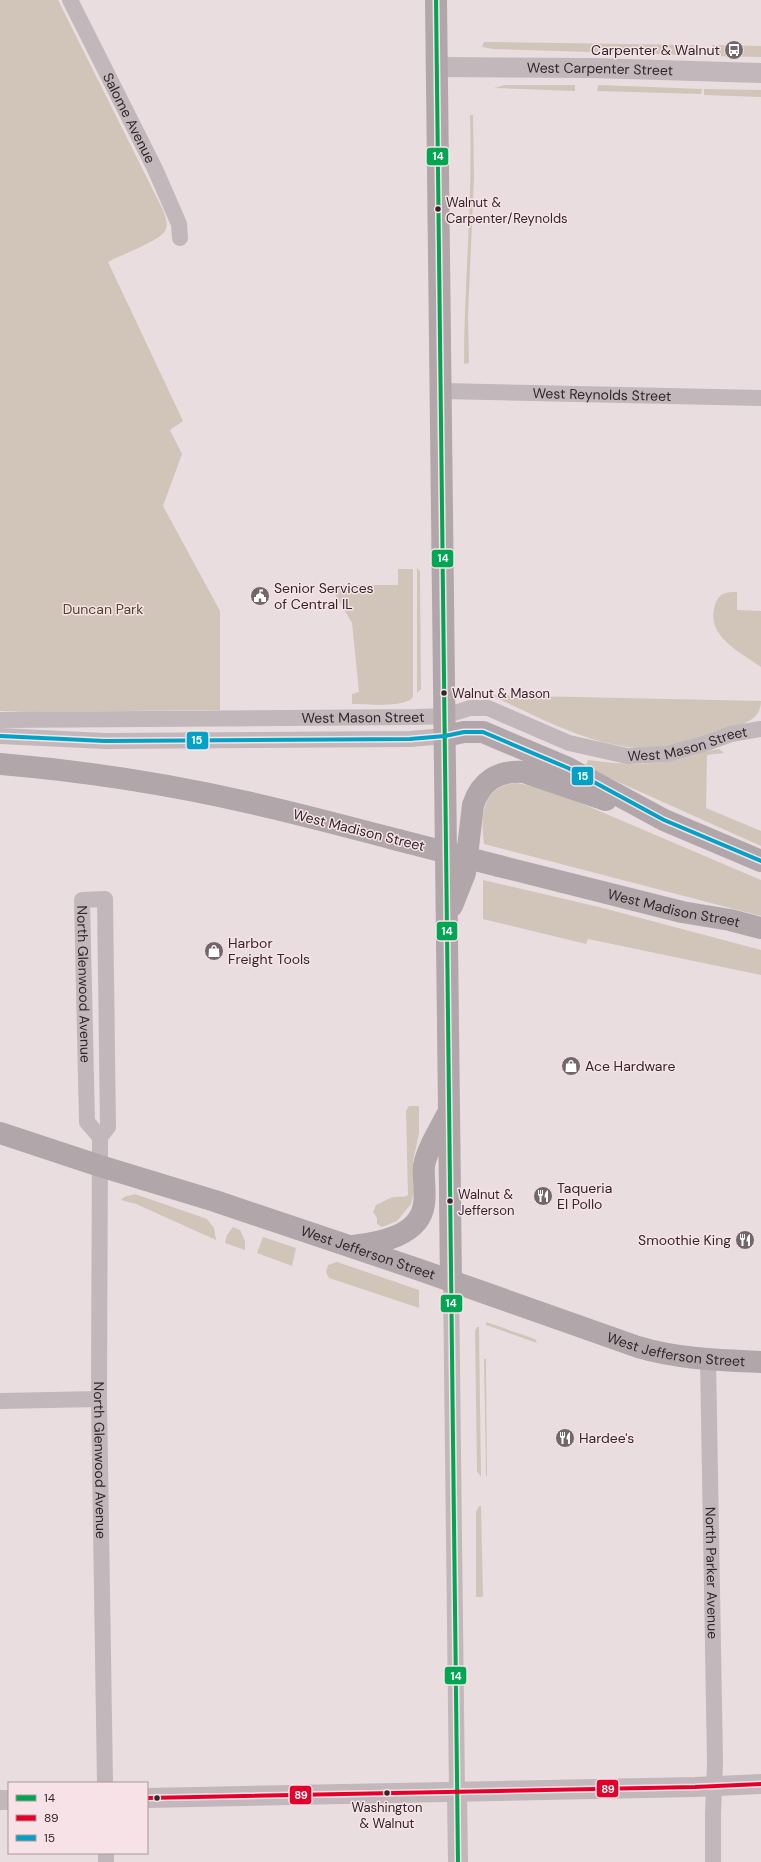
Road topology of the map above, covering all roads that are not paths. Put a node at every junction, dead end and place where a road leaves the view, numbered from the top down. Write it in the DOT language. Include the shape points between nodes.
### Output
graph roads {
  1 [pos="70,0"];
  2 [pos="436,0"];
  3 [pos="438,67"];
  4 [pos="761,72"];
  5 [pos="180,238"];
  6 [pos="442,392"];
  7 [pos="761,398"];
  8 [pos="0,720"];
  9 [pos="445,726"];
  10 [pos="761,730"];
  11 [pos="0,736"];
  12 [pos="0,764"];
  13 [pos="664,820"];
  14 [pos="760,860"];
  15 [pos="682,912"];
  16 [pos="448,916"];
  17 [pos="761,928"];
  18 [pos="761,939"];
  19 [pos="450,1108"];
  20 [pos="0,1133"];
  21 [pos="100,1137"];
  22 [pos="100,1166"];
  23 [pos="348,1247"];
  24 [pos="451,1282"];
  25 [pos="708,1360"];
  26 [pos="761,1362"];
  27 [pos="99,1399"];
  28 [pos="0,1401"];
  29 [pos="105,1782"];
  30 [pos="761,1784"];
  31 [pos="713,1786"];
  32 [pos="457,1792"];
  33 [pos="148,1798"];
  34 [pos="458,1862"];
  35 [pos="713,1862"];
  1 -- 5 [label="street, Salome Avenue" via="155,169 179,224"];
  2 -- 3 [label="main road"];
  3 -- 4 [label="street, West Carpenter Street"];
  3 -- 6 [label="main road"];
  6 -- 7 [label="street, West Reynolds Street"];
  6 -- 9 [label="main road"];
  8 -- 9 [label="street, West Mason Street" via="331,718"];
  9 -- 10 [label="street, West Mason Street" via="470,708 488,708 568,743 627,756 667,754 731,734"];
  9 -- 11 [label="street, West Mason Street" via="410,739 105,741"];
  9 -- 13 [label="main road" via="464,732 483,732 568,768"];
  9 -- 16 [label="main road"];
  12 -- 15 [label="main road, West Madison Street, bridge" via="60,769 210,794"];
  13 -- 14 [label="main road"];
  13 -- 16 [label="main road" via="524,772 513,771 495,776 487,781 476,795 465,873"];
  15 -- 17 [label="main road, West Madison Street"];
  15 -- 18 [label="main road"];
  16 -- 19 [label="main road"];
  19 -- 23 [label="main road" via="424,1165 424,1203 421,1215 395,1238"];
  19 -- 24 [label="main road"];
  20 -- 22 [label="main road, West Jefferson Street"];
  21 -- 21 [label="street, North Glenwood Avenue" via="108,1127 105,899 82,900 87,1122"];
  21 -- 22 [label="street, North Glenwood Avenue"];
  22 -- 23 [label="main road, West Jefferson Street" via="215,1201"];
  22 -- 27 [label="street, North Glenwood Avenue"];
  23 -- 24 [label="main road, West Jefferson Street"];
  24 -- 25 [label="main road, West Jefferson Street" via="638,1347 659,1353"];
  24 -- 32 [label="street"];
  25 -- 26 [label="main road, West Jefferson Street"];
  25 -- 31 [label="street, North Parker Avenue" via="715,1762"];
  27 -- 28 [label="street"];
  27 -- 29 [label="street, North Glenwood Avenue"];
  30 -- 31 [label="street"];
  31 -- 32 [label="street"];
  31 -- 35 [label="street, North Parker Avenue"];
  32 -- 33 [label="street"];
  32 -- 34 [label="street"];
}
